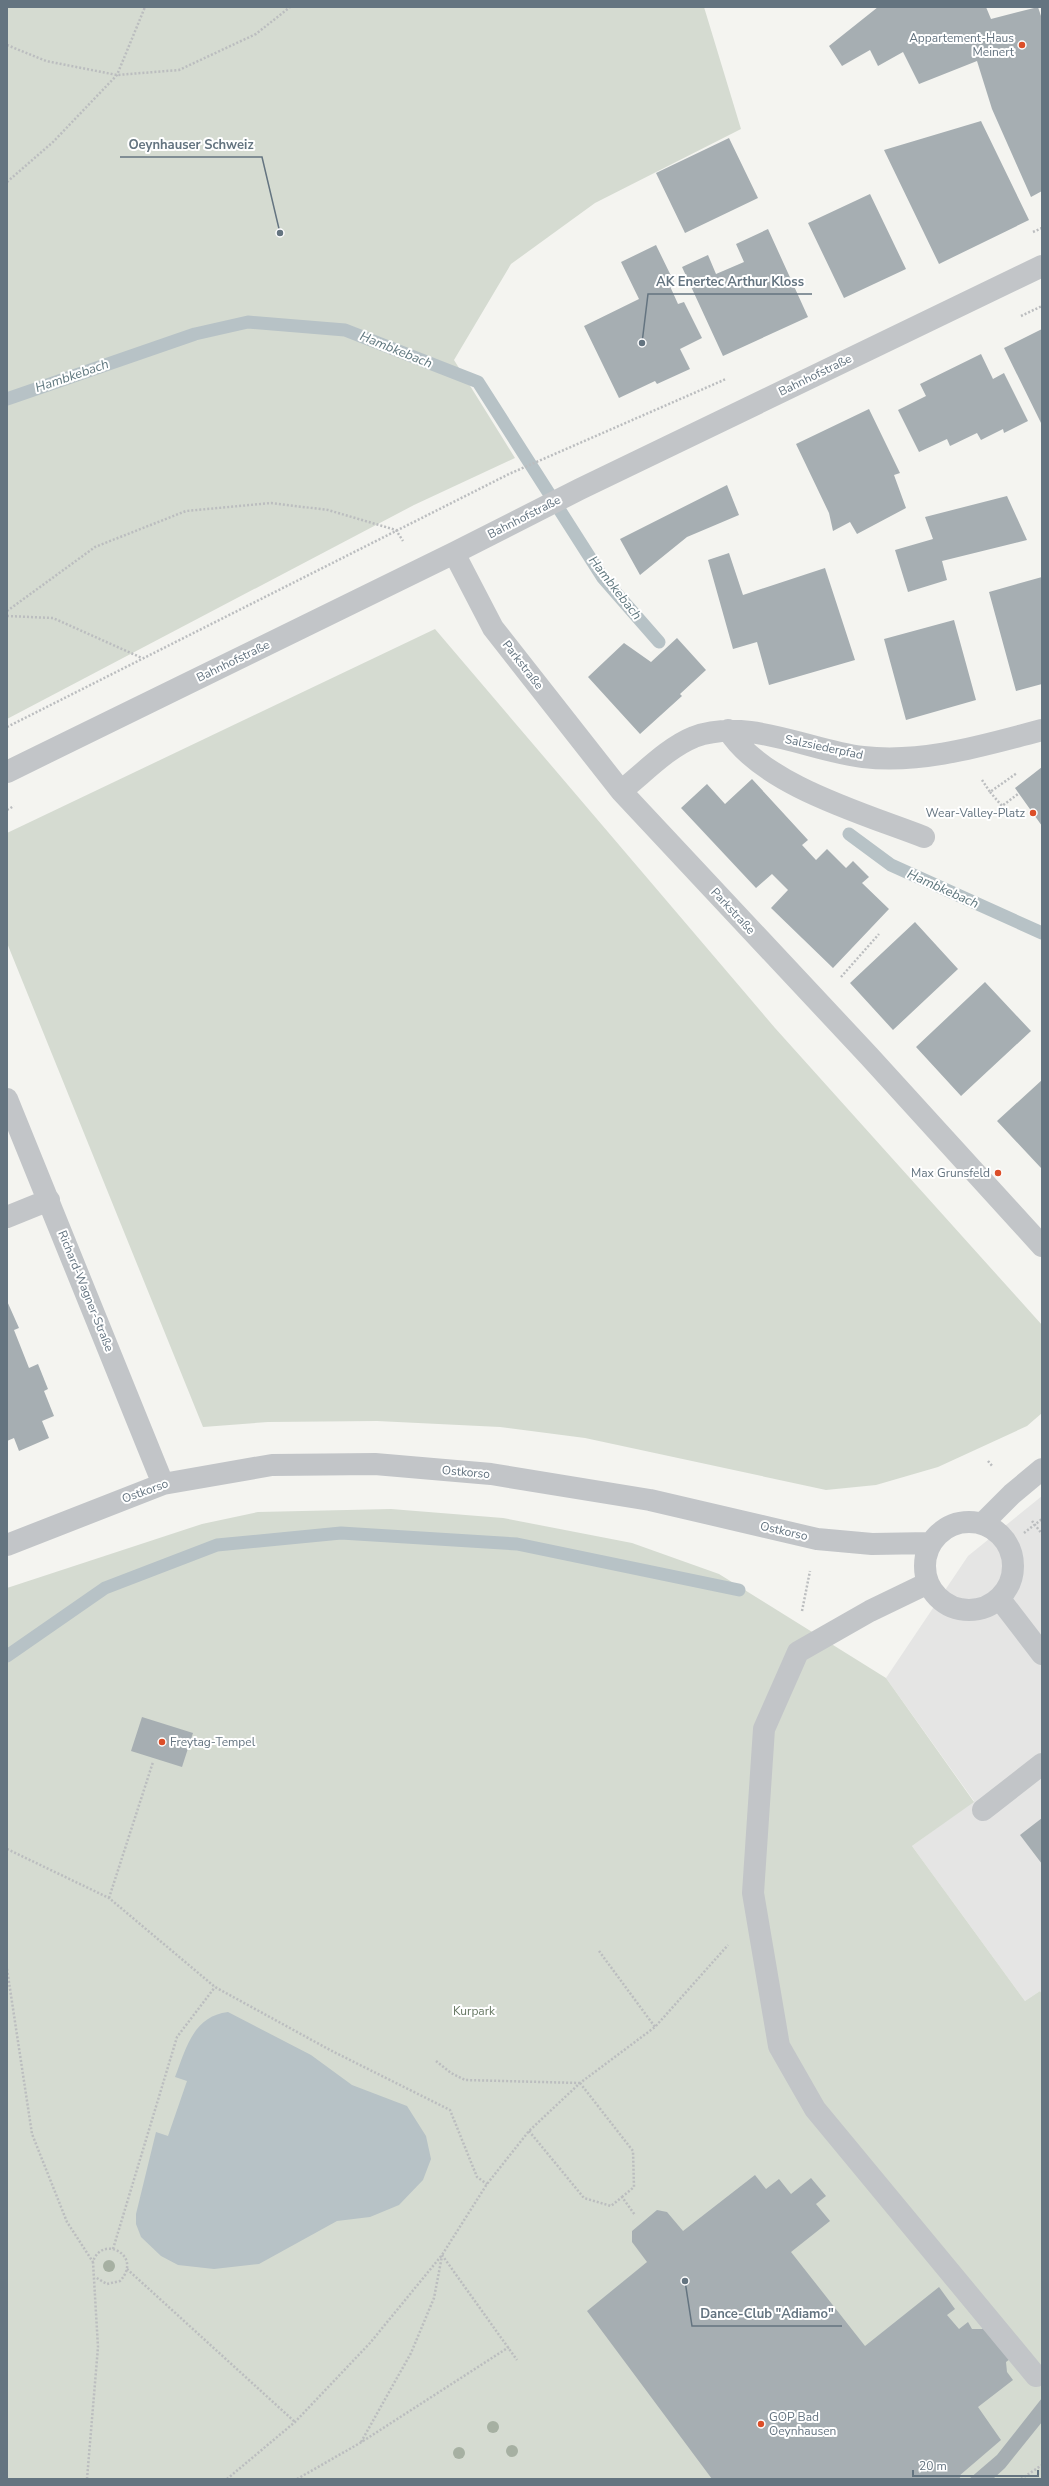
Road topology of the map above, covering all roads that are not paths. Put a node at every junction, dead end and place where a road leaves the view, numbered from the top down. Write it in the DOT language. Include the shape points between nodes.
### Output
graph roads {
  1 [pos="1042,266"];
  2 [pos="454,553"];
  3 [pos="728,730"];
  4 [pos="1042,730"];
  5 [pos="7,772"];
  6 [pos="621,791"];
  7 [pos="924,837"];
  8 [pos="7,1100"];
  9 [pos="49,1200"];
  10 [pos="7,1217"];
  11 [pos="1042,1246"];
  12 [pos="1042,1469"];
  13 [pos="163,1484"];
  14 [pos="982,1524"];
  15 [pos="931,1543"];
  16 [pos="7,1544"];
  17 [pos="928,1583"];
  18 [pos="999,1598"];
  19 [pos="1042,1654"];
  20 [pos="1042,1764"];
  21 [pos="983,1810"];
  22 [pos="1036,2376"];
  1 -- 2 [label="street, Bahnhofstraße" via="580,489"];
  2 -- 5 [label="street, Bahnhofstraße"];
  2 -- 6 [label="street, Parkstraße" via="494,628"];
  3 -- 4 [label="street, Salzsiederpfad" via="795,740 863,757 908,758 961,750"];
  3 -- 6 [label="street, Salzsiederpfad" via="694,738 665,755"];
  3 -- 7 [label="street" via="737,745 782,779"];
  6 -- 11 [label="street, Parkstraße" via="869,1056"];
  8 -- 9 [label="street, Richard-Wagner-Straße"];
  9 -- 10 [label="street"];
  9 -- 13 [label="street, Richard-Wagner-Straße"];
  12 -- 14 [label="street"];
  13 -- 15 [label="street, Ostkorso" via="272,1465 375,1464 491,1474 635,1498 817,1539 872,1544"];
  13 -- 16 [label="street, Ostkorso"];
  14 -- 15 [label="street" via="954,1524 941,1532"];
  14 -- 18 [label="street" via="1001,1536 1012,1558 1012,1573 1008,1586"];
  15 -- 17 [label="street" via="926,1556 925,1570"];
  17 -- 18 [label="street" via="936,1595 947,1604 960,1609 988,1606"];
  17 -- 22 [label="street" via="870,1611 798,1652 764,1729 753,1894 779,2046 815,2109"];
  18 -- 19 [label="street"];
  20 -- 21 [label="street"];
}
